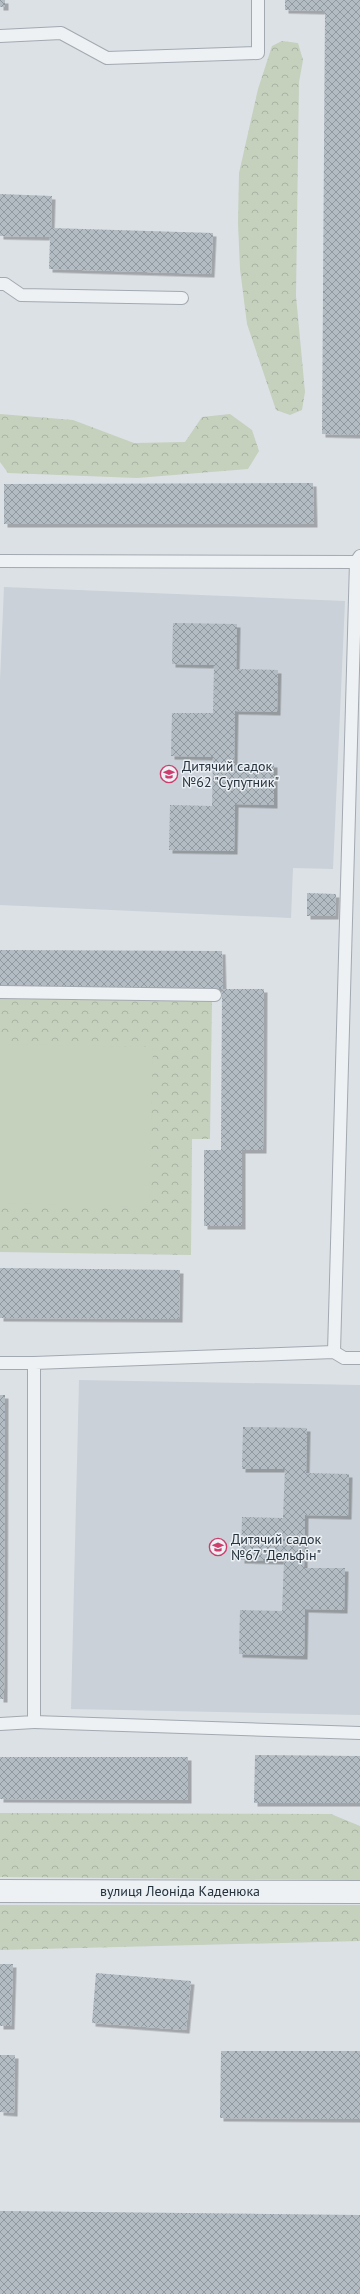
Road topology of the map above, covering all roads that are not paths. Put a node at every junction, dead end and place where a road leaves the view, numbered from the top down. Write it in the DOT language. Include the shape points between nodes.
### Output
graph roads {
  1 [pos="258,0"];
  2 [pos="0,36"];
  3 [pos="0,284"];
  4 [pos="182,298"];
  5 [pos="358,559"];
  6 [pos="0,560"];
  7 [pos="0,992"];
  8 [pos="215,995"];
  9 [pos="334,1352"];
  10 [pos="360,1358"];
  11 [pos="0,1363"];
  12 [pos="34,1363"];
  13 [pos="34,1722"];
  14 [pos="0,1724"];
  15 [pos="360,1733"];
  16 [pos="0,1891"];
  17 [pos="360,1892"];
  1 -- 2 [label="lane" via="258,53 107,58 61,33"];
  3 -- 4 [label="lane" via="5,284 21,295"];
  5 -- 6 [label="lane"];
  5 -- 9 [label="lane"];
  7 -- 8 [label="lane"];
  9 -- 10 [label="lane" via="344,1358"];
  9 -- 12 [label="lane"];
  11 -- 12 [label="lane"];
  12 -- 13 [label="lane"];
  13 -- 14 [label="lane"];
  13 -- 15 [label="lane"];
  16 -- 17 [label="street, вулиця Леоніда Каденюка"];
}
